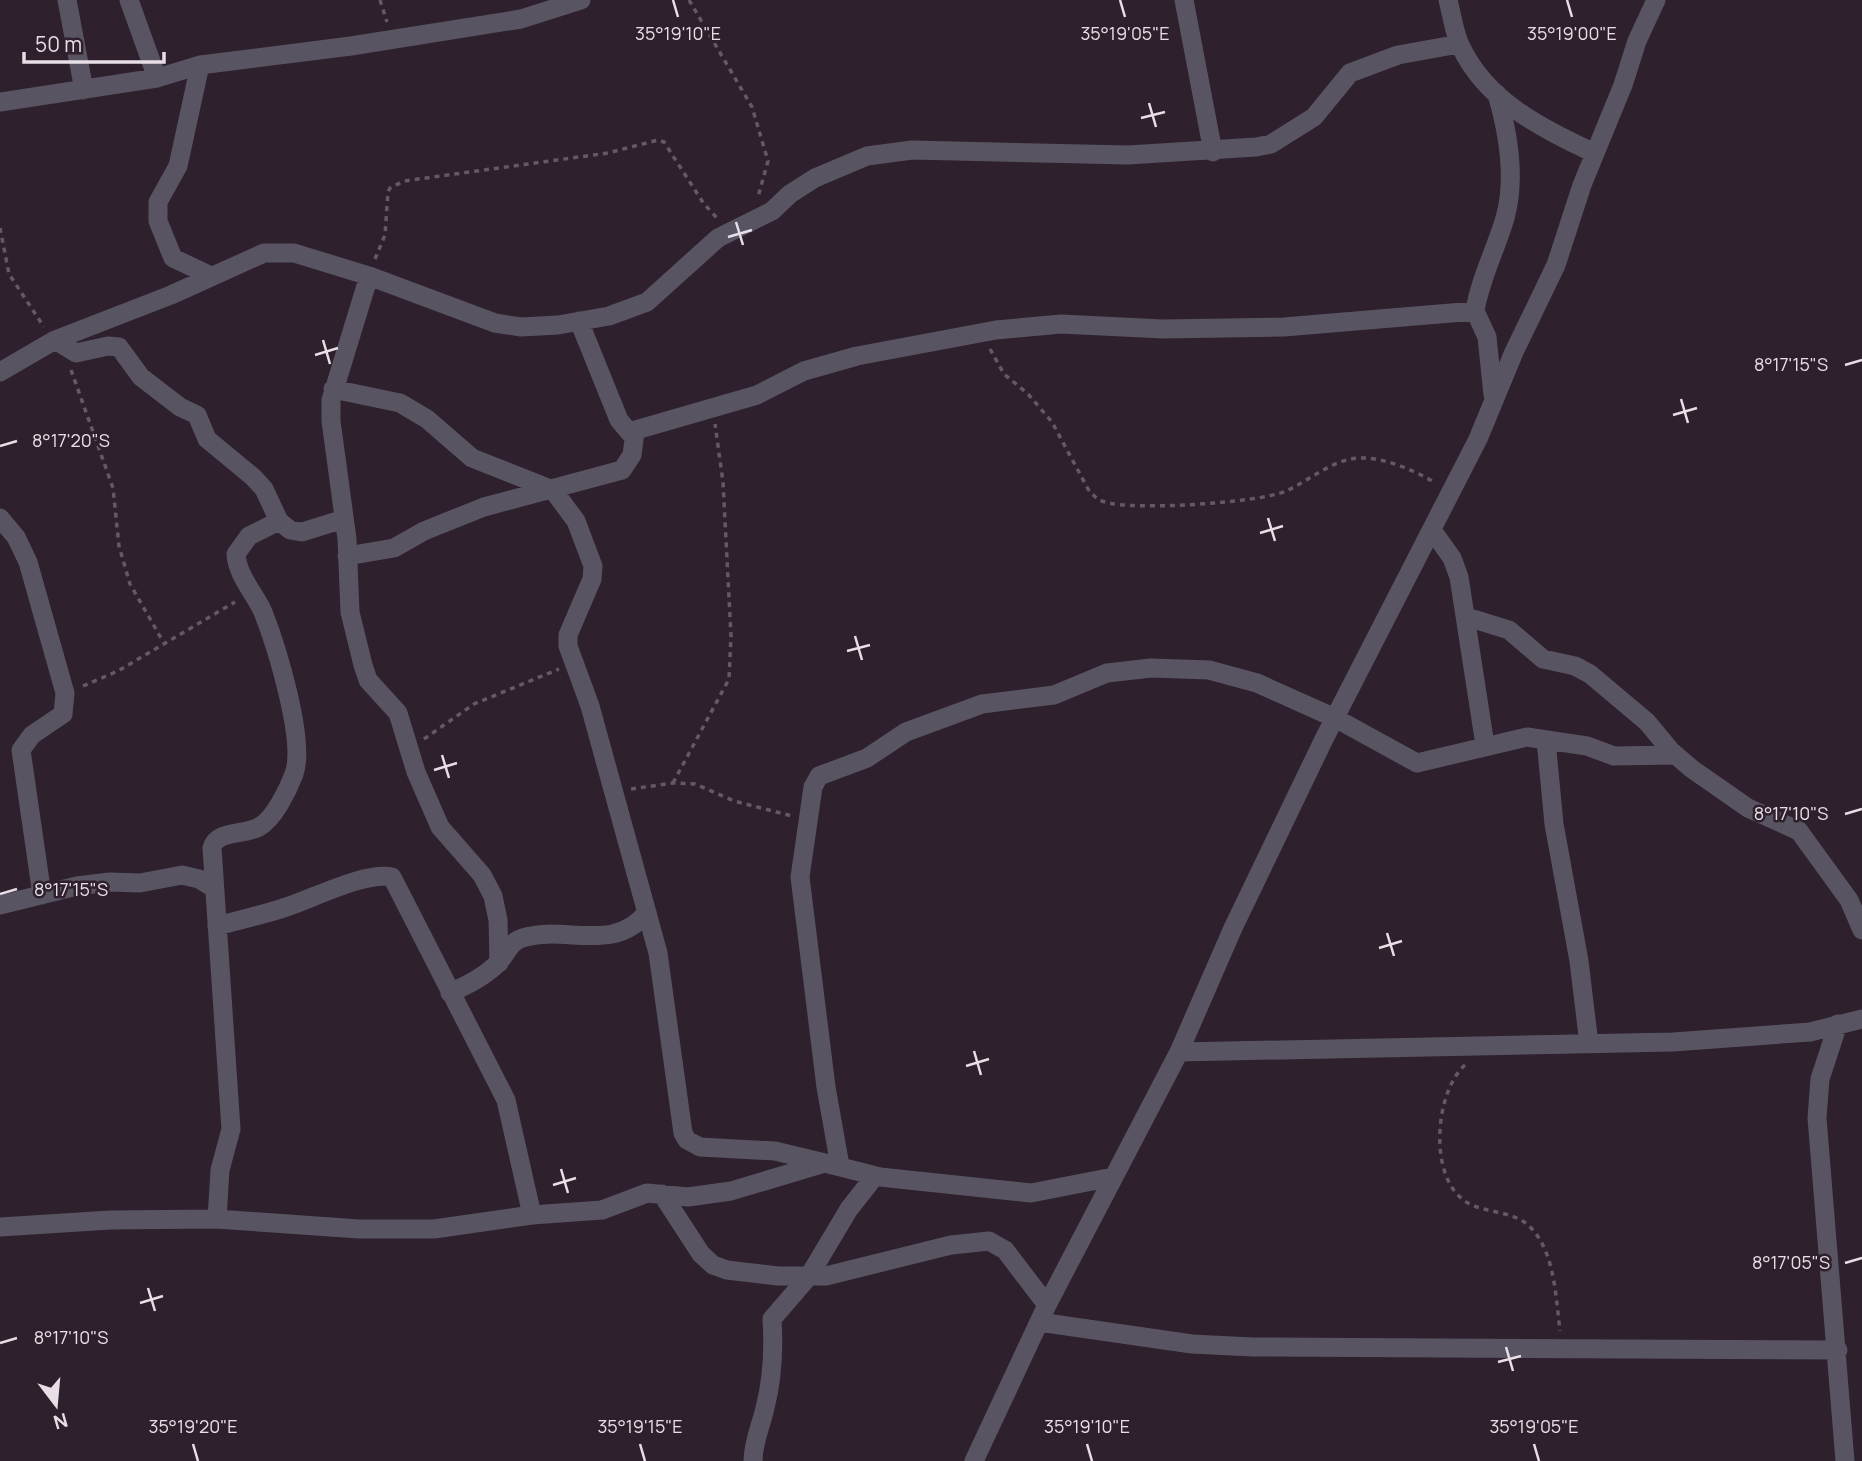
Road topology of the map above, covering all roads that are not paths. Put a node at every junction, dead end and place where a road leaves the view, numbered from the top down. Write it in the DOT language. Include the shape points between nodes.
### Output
graph roads {
  1 [pos="66,0"];
  2 [pos="129,0"];
  3 [pos="581,0"];
  4 [pos="1184,0"];
  5 [pos="1448,0"];
  6 [pos="1656,0"];
  7 [pos="1459,44"];
  8 [pos="200,65"];
  9 [pos="157,78"];
  10 [pos="84,90"];
  11 [pos="1497,94"];
  12 [pos="0,102"];
  13 [pos="1213,152"];
  14 [pos="1594,153"];
  15 [pos="211,276"];
  16 [pos="369,276"];
  17 [pos="1475,311"];
  18 [pos="579,321"];
  19 [pos="58,343"];
  20 [pos="0,372"];
  21 [pos="334,389"];
  22 [pos="1493,403"];
  23 [pos="635,432"];
  24 [pos="553,490"];
  25 [pos="0,518"];
  26 [pos="344,519"];
  27 [pos="279,521"];
  28 [pos="1432,530"];
  29 [pos="347,556"];
  30 [pos="1467,617"];
  31 [pos="1335,718"];
  32 [pos="1546,740"];
  33 [pos="1485,745"];
  34 [pos="1676,755"];
  35 [pos="214,888"];
  36 [pos="42,895"];
  37 [pos="0,905"];
  38 [pos="647,912"];
  39 [pos="217,926"];
  40 [pos="1862,930"];
  41 [pos="499,963"];
  42 [pos="450,993"];
  43 [pos="1862,1019"];
  44 [pos="1838,1024"];
  45 [pos="1589,1044"];
  46 [pos="1179,1052"];
  47 [pos="833,1164"];
  48 [pos="875,1176"];
  49 [pos="1113,1177"];
  50 [pos="662,1194"];
  51 [pos="532,1215"];
  52 [pos="217,1219"];
  53 [pos="0,1227"];
  54 [pos="809,1276"];
  55 [pos="1043,1313"];
  56 [pos="1838,1350"];
  57 [pos="753,1461"];
  58 [pos="974,1461"];
  59 [pos="1844,1461"];
  1 -- 10 [label="street"];
  2 -- 9 [label="street"];
  3 -- 8 [label="street" via="521,19"];
  4 -- 13 [label="street"];
  5 -- 7 [label="street"];
  6 -- 14 [label="street"];
  7 -- 11 [label="street"];
  7 -- 13 [label="street" via="1369,64 1350,74 1314,117 1280,139"];
  8 -- 9 [label="street"];
  8 -- 15 [label="street" via="178,166 160,195 158,220 173,258"];
  9 -- 10 [label="street"];
  10 -- 12 [label="street"];
  11 -- 14 [label="street" via="1523,117"];
  11 -- 17 [label="street" via="1509,162 1506,214"];
  13 -- 18 [label="street" via="891,152 867,156 815,178 772,211 718,238 646,302"];
  14 -- 22 [label="street" via="1556,265"];
  15 -- 16 [label="street" via="254,256 275,253 294,253"];
  15 -- 19 [label="street"];
  16 -- 18 [label="street" via="495,323 521,327"];
  16 -- 21 [label="street"];
  17 -- 22 [label="street" via="1487,337"];
  17 -- 23 [label="street" via="1283,327 1163,329 1061,324 981,333 857,356 804,371 757,395"];
  18 -- 23 [label="street" via="619,420"];
  19 -- 20 [label="street"];
  19 -- 27 [label="street" via="76,353 120,347 141,377 197,415 210,443 264,489"];
  21 -- 24 [label="street" via="400,403 427,419 472,458"];
  21 -- 26 [label="street" via="331,421"];
  22 -- 28 [label="street"];
  23 -- 24 [label="street" via="632,455 622,470"];
  24 -- 29 [label="street" via="459,516 394,548"];
  24 -- 38 [label="street" via="576,521 593,566 568,635"];
  25 -- 36 [label="street" via="16,537 27,562 65,693 63,714 21,750"];
  26 -- 27 [label="street" via="302,532"];
  26 -- 29 [label="street"];
  27 -- 35 [label="street" via="249,536 236,554 237,565 263,612 288,691 296,766 275,808 259,827 215,841"];
  28 -- 30 [label="street" via="1452,558"];
  28 -- 31 [label="street"];
  29 -- 41 [label="street" via="349,612 368,680 398,713 440,827 482,875 493,896"];
  30 -- 33 [label="street"];
  30 -- 34 [label="street" via="1500,626 1543,659 1590,674 1647,722"];
  31 -- 33 [label="street" via="1417,763"];
  31 -- 46 [label="street" via="1233,928"];
  31 -- 47 [label="street" via="1280,691 1225,673 1118,670 1054,695 982,704 906,732 867,758 819,776 813,786 800,877"];
  32 -- 33 [label="street" via="1527,737"];
  32 -- 34 [label="street" via="1587,746 1614,756"];
  32 -- 45 [label="street" via="1554,824"];
  34 -- 40 [label="street" via="1748,808 1787,823 1807,838 1849,900"];
  35 -- 36 [label="street" via="182,875 140,883 77,886"];
  35 -- 39 [label="street"];
  36 -- 37 [label="street"];
  38 -- 41 [label="street" via="625,930 586,938 542,934 519,939"];
  38 -- 47 [label="street" via="658,953 687,1140 700,1147 775,1151"];
  39 -- 42 [label="street" via="389,876"];
  39 -- 52 [label="street" via="231,1129 220,1170"];
  41 -- 42 [label="street" via="479,980"];
  42 -- 51 [label="street" via="506,1100"];
  43 -- 44 [label="street"];
  44 -- 45 [label="street" via="1810,1032"];
  44 -- 56 [label="street" via="1820,1079 1817,1118"];
  45 -- 46 [label="street"];
  46 -- 49 [label="street"];
  47 -- 48 [label="street"];
  47 -- 50 [label="street" via="731,1191 688,1197"];
  48 -- 49 [label="street" via="1031,1193"];
  48 -- 54 [label="street" via="849,1209"];
  49 -- 55 [label="street"];
  50 -- 51 [label="street" via="648,1193 601,1210"];
  50 -- 54 [label="street" via="713,1265 740,1272"];
  51 -- 52 [label="street" via="434,1229"];
  52 -- 53 [label="street"];
  54 -- 55 [label="street" via="989,1241 1005,1250"];
  54 -- 57 [label="street" via="772,1320 772,1375"];
  55 -- 56 [label="street" via="1192,1344 1253,1347"];
  55 -- 58 [label="street"];
  56 -- 59 [label="street"];
}
